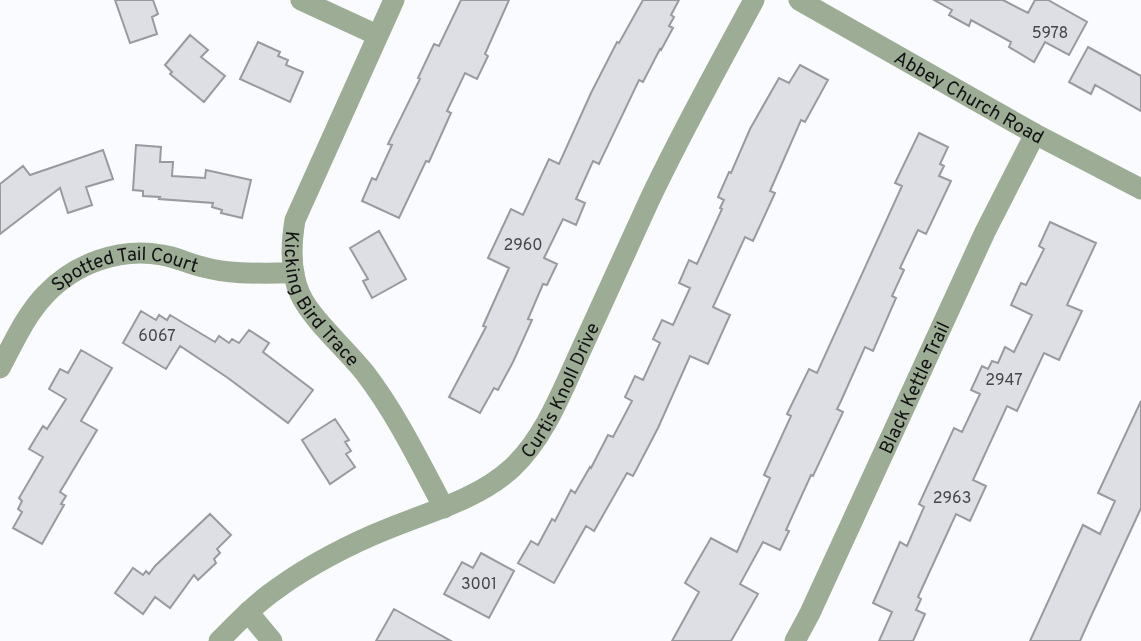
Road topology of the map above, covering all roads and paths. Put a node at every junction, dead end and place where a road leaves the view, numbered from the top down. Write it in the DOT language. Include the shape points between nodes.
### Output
graph roads {
  1 [pos="301,0"];
  2 [pos="394,0"];
  3 [pos="754,0"];
  4 [pos="799,0"];
  5 [pos="377,35"];
  6 [pos="1035,134"];
  7 [pos="1141,190"];
  8 [pos="294,273"];
  9 [pos="0,368"];
  10 [pos="444,508"];
  11 [pos="248,612"];
  12 [pos="219,641"];
  13 [pos="272,641"];
  14 [pos="794,641"];
  1 -- 5 [label="street"];
  2 -- 5 [label="street, Kicking Bird Trace"];
  3 -- 10 [label="street, Curtis Knoll Drive" via="656,187 546,425 495,482"];
  4 -- 6 [label="street, Abbey Church Road"];
  5 -- 8 [label="street, Kicking Bird Trace" via="295,220"];
  6 -- 7 [label="street, Abbey Church Road"];
  6 -- 14 [label="street, Black Kettle Trail"];
  8 -- 9 [label="street, Spotted Tail Court" via="251,274 139,253 90,263 44,296"];
  8 -- 10 [label="street, Kicking Bird Trace" via="308,308 363,371 399,422"];
  10 -- 11 [label="street, Curtis Knoll Drive" via="328,557"];
  11 -- 12 [label="street, Curtis Knoll Drive"];
  11 -- 13 [label="street"];
}
